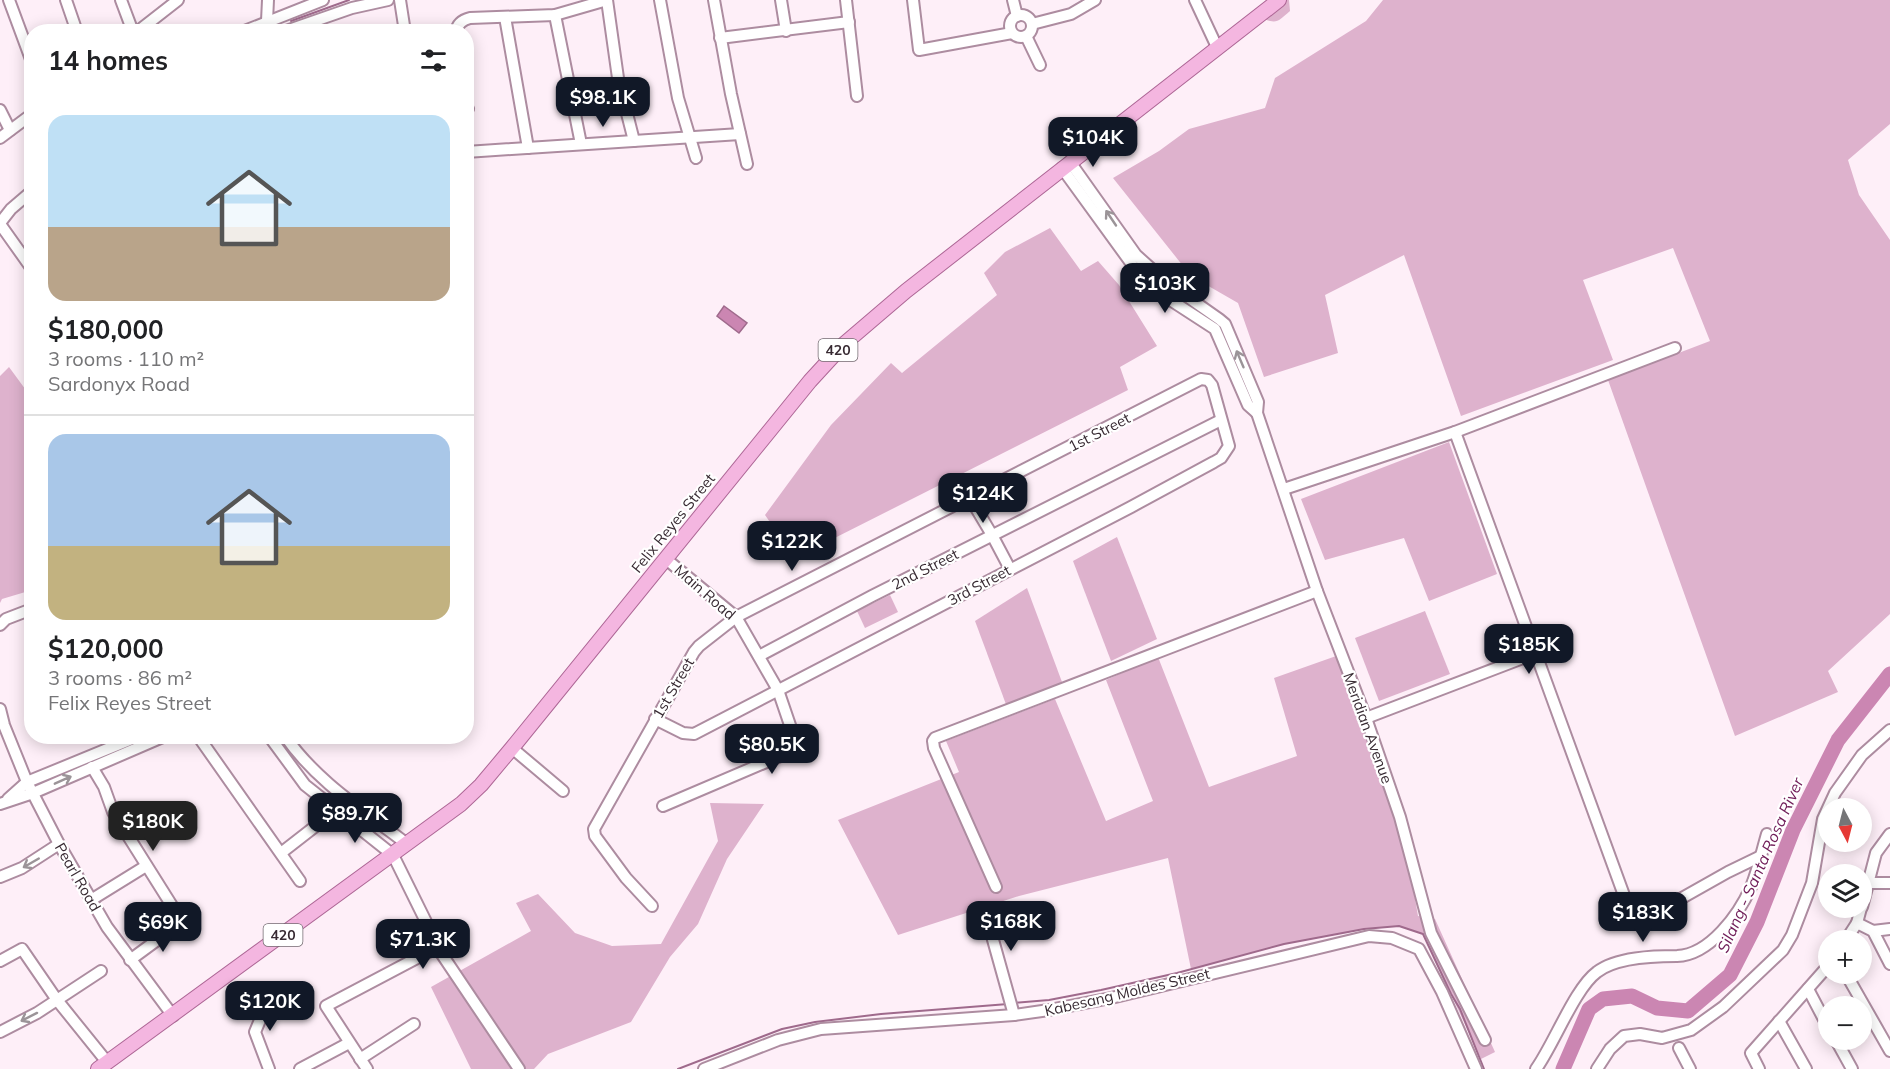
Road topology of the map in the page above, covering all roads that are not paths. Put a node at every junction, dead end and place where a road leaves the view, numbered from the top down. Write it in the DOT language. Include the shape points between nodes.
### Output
graph roads {
  1 [pos="9,0"];
  2 [pos="66,0"];
  3 [pos="121,0"];
  4 [pos="177,0"];
  5 [pos="268,0"];
  6 [pos="323,0"];
  7 [pos="388,0"];
  8 [pos="400,0"];
  9 [pos="607,0"];
  10 [pos="660,0"];
  11 [pos="714,0"];
  12 [pos="781,0"];
  13 [pos="846,0"];
  14 [pos="913,0"];
  15 [pos="1013,0"];
  16 [pos="1095,0"];
  17 [pos="1195,0"];
  18 [pos="1279,0"];
  19 [pos="555,15"];
  20 [pos="1017,16"];
  21 [pos="506,17"];
  22 [pos="849,22"];
  23 [pos="74,24"];
  24 [pos="130,24"];
  25 [pos="147,24"];
  26 [pos="269,24"];
  27 [pos="273,24"];
  28 [pos="306,24"];
  29 [pos="404,24"];
  30 [pos="459,24"];
  31 [pos="1032,24"];
  32 [pos="786,31"];
  33 [pos="1012,33"];
  34 [pos="1026,36"];
  35 [pos="720,38"];
  36 [pos="24,40"];
  37 [pos="1217,47"];
  38 [pos="1040,65"];
  39 [pos="857,96"];
  40 [pos="0,110"];
  41 [pos="24,120"];
  42 [pos="10,130"];
  43 [pos="740,134"];
  44 [pos="689,136"];
  45 [pos="0,138"];
  46 [pos="634,141"];
  47 [pos="581,144"];
  48 [pos="528,148"];
  49 [pos="474,151"];
  50 [pos="696,158"];
  51 [pos="747,164"];
  52 [pos="1066,165"];
  53 [pos="24,198"];
  54 [pos="0,224"];
  55 [pos="24,258"];
  56 [pos="1675,348"];
  57 [pos="1201,379"];
  58 [pos="1221,420"];
  59 [pos="1455,432"];
  60 [pos="1284,489"];
  61 [pos="970,498"];
  62 [pos="992,535"];
  63 [pos="666,559"];
  64 [pos="1010,569"];
  65 [pos="1317,591"];
  66 [pos="24,612"];
  67 [pos="736,617"];
  68 [pos="0,625"];
  69 [pos="1536,653"];
  70 [pos="759,656"];
  71 [pos="778,690"];
  72 [pos="0,709"];
  73 [pos="1366,718"];
  74 [pos="655,719"];
  75 [pos="2,726"];
  76 [pos="1890,730"];
  77 [pos="120,744"];
  78 [pos="146,744"];
  79 [pos="204,744"];
  80 [pos="275,744"];
  81 [pos="291,744"];
  82 [pos="512,748"];
  83 [pos="92,767"];
  84 [pos="27,782"];
  85 [pos="563,791"];
  86 [pos="33,793"];
  87 [pos="1,804"];
  88 [pos="663,806"];
  89 [pos="331,814"];
  90 [pos="1767,834"];
  91 [pos="1890,834"];
  92 [pos="59,844"];
  93 [pos="407,844"];
  94 [pos="281,853"];
  95 [pos="393,855"];
  96 [pos="1761,856"];
  97 [pos="146,866"];
  98 [pos="1872,868"];
  99 [pos="0,877"];
  100 [pos="300,881"];
  101 [pos="1872,883"];
  102 [pos="1890,883"];
  103 [pos="996,887"];
  104 [pos="91,900"];
  105 [pos="652,906"];
  106 [pos="1629,909"];
  107 [pos="985,910"];
  108 [pos="1650,916"];
  109 [pos="1858,918"];
  110 [pos="1857,923"];
  111 [pos="1890,929"];
  112 [pos="1852,930"];
  113 [pos="1873,931"];
  114 [pos="437,947"];
  115 [pos="130,960"];
  116 [pos="0,961"];
  117 [pos="1890,964"];
  118 [pos="101,971"];
  119 [pos="1818,978"];
  120 [pos="1852,984"];
  121 [pos="1808,989"];
  122 [pos="269,993"];
  123 [pos="57,1000"];
  124 [pos="1012,1008"];
  125 [pos="1818,1008"];
  126 [pos="173,1016"];
  127 [pos="1779,1022"];
  128 [pos="414,1024"];
  129 [pos="0,1032"];
  130 [pos="1485,1040"];
  131 [pos="349,1043"];
  132 [pos="1679,1048"];
  133 [pos="1842,1050"];
  134 [pos="1890,1051"];
  135 [pos="360,1059"];
  136 [pos="103,1066"];
  137 [pos="269,1069"];
  138 [pos="300,1069"];
  139 [pos="367,1069"];
  140 [pos="519,1069"];
  141 [pos="704,1069"];
  142 [pos="1476,1069"];
  143 [pos="1536,1069"];
  144 [pos="1597,1069"];
  145 [pos="1690,1069"];
  146 [pos="1759,1069"];
  147 [pos="1806,1069"];
  148 [pos="1852,1069"];
  1 -- 36 [label="street"];
  2 -- 23 [label="street"];
  3 -- 24 [label="street"];
  4 -- 25 [label="street"];
  5 -- 26 [label="street"];
  6 -- 27 [label="street"];
  7 -- 28 [label="street"];
  8 -- 29 [label="street"];
  9 -- 19 [label="street"];
  9 -- 46 [label="street" via="618,78"];
  10 -- 44 [label="street"];
  11 -- 35 [label="street"];
  12 -- 32 [label="street"];
  13 -- 22 [label="street"];
  14 -- 33 [label="street" via="919,50"];
  15 -- 20 [label="street"];
  16 -- 31 [label="street" via="1071,14"];
  17 -- 37 [label="street"];
  18 -- 37 [label="main road, Felix Reyes Street / 420"];
  19 -- 21 [label="street"];
  19 -- 47 [label="street"];
  20 -- 31 [label="street" via="1026,17"];
  20 -- 33 [label="street" via="1010,22"];
  21 -- 30 [label="street" via="475,17"];
  21 -- 48 [label="street"];
  22 -- 32 [label="street"];
  22 -- 39 [label="street"];
  31 -- 34 [label="street"];
  32 -- 35 [label="street"];
  33 -- 34 [label="street"];
  34 -- 38 [label="street"];
  35 -- 43 [label="street"];
  37 -- 52 [label="main road, Felix Reyes Street / 420"];
  40 -- 42 [label="street"];
  41 -- 42 [label="street"];
  42 -- 45 [label="street"];
  43 -- 44 [label="street"];
  43 -- 51 [label="street"];
  44 -- 46 [label="street"];
  44 -- 50 [label="street"];
  46 -- 47 [label="street"];
  47 -- 48 [label="street"];
  48 -- 49 [label="street"];
  52 -- 60 [label="street, Meridian Avenue" via="1139,274 1158,292 1215,329 1248,405 1257,413"];
  52 -- 63 [label="main road, Felix Reyes Street / 420" via="844,344"];
  53 -- 54 [label="street"];
  54 -- 55 [label="street"];
  56 -- 59 [label="street"];
  57 -- 58 [label="street, 3rd Street" via="1212,385"];
  57 -- 61 [label="street, 1st Street"];
  58 -- 62 [label="street, 2nd Street"];
  58 -- 64 [label="street, 3rd Street" via="1229,446 1221,458"];
  59 -- 60 [label="street"];
  59 -- 69 [label="street"];
  60 -- 65 [label="street, Meridian Avenue"];
  61 -- 62 [label="street"];
  61 -- 67 [label="street, 1st Street"];
  62 -- 64 [label="street"];
  62 -- 70 [label="street, 2nd Street"];
  63 -- 67 [label="street, Main Road"];
  63 -- 82 [label="main road, Felix Reyes Street / 420"];
  64 -- 71 [label="street, 3rd Street"];
  65 -- 73 [label="street, Meridian Avenue"];
  65 -- 103 [label="street" via="935,738 934,748"];
  66 -- 68 [label="street"];
  67 -- 70 [label="street, Main Road"];
  67 -- 74 [label="street, 1st Street" via="699,645"];
  69 -- 73 [label="street"];
  69 -- 106 [label="street"];
  70 -- 71 [label="street, Main Road"];
  71 -- 74 [label="street, 3rd Street" via="694,734 683,733"];
  71 -- 88 [label="street, Main Road" via="792,731 792,750"];
  72 -- 75 [label="street, Pearl Road"];
  73 -- 130 [label="street, Meridian Avenue" via="1400,817 1431,933"];
  74 -- 105 [label="street, 1st Street" via="594,829 627,878"];
  75 -- 84 [label="street, Pearl Road"];
  76 -- 144 [label="street" via="1862,755 1835,793 1823,819 1812,883 1782,950 1723,1007 1691,1030 1662,1038 1624,1036"];
  77 -- 84 [label="street"];
  78 -- 83 [label="street"];
  79 -- 94 [label="street"];
  80 -- 89 [label="street"];
  81 -- 93 [label="street" via="319,777"];
  82 -- 85 [label="street"];
  82 -- 93 [label="main road, Felix Reyes Street / 420" via="461,804"];
  86 -- 83 [label="street, one-way"];
  83 -- 97 [label="street" via="113,812"];
  84 -- 86 [label="street, Pearl Road"];
  84 -- 87 [label="street"];
  86 -- 87 [label="street"];
  86 -- 92 [label="street, Pearl Road"];
  89 -- 94 [label="street"];
  89 -- 95 [label="street"];
  90 -- 96 [label="street"];
  91 -- 98 [label="street" via="1876,853"];
  92 -- 99 [label="street, one-way"];
  92 -- 104 [label="street, Pearl Road"];
  93 -- 95 [label="main road, Felix Reyes Street / 420"];
  94 -- 100 [label="street"];
  95 -- 114 [label="street"];
  95 -- 126 [label="main road, Felix Reyes Street / 420"];
  96 -- 108 [label="street"];
  96 -- 143 [label="street" via="1751,887 1710,944 1693,953 1634,958 1597,972 1580,993"];
  97 -- 104 [label="street"];
  97 -- 115 [label="street" via="174,909 179,924"];
  101 -- 102 [label="street"];
  104 -- 115 [label="street, Pearl Road"];
  107 -- 124 [label="street"];
  109 -- 110 [label="street"];
  110 -- 112 [label="street"];
  110 -- 113 [label="street"];
  111 -- 113 [label="street"];
  113 -- 117 [label="street"];
  114 -- 131 [label="street" via="327,1005"];
  114 -- 140 [label="street"];
  115 -- 126 [label="street, Pearl Road"];
  116 -- 123 [label="street" via="22,950"];
  118 -- 123 [label="street"];
  119 -- 121 [label="street"];
  120 -- 134 [label="street"];
  121 -- 125 [label="street"];
  121 -- 127 [label="street"];
  122 -- 137 [label="street" via="257,1005 260,1020 255,1032"];
  123 -- 129 [label="street, one-way"];
  123 -- 136 [label="street"];
  124 -- 141 [label="street, Kabesang Moldes Street" via="821,1029 778,1040"];
  124 -- 142 [label="street, Kabesang Moldes Street" via="1111,998 1369,936 1392,938 1419,949"];
  126 -- 136 [label="main road, Felix Reyes Street / 420"];
  127 -- 146 [label="street" via="1751,1053"];
  127 -- 147 [label="street"];
  128 -- 135 [label="street"];
  131 -- 135 [label="street"];
  131 -- 138 [label="street"];
  132 -- 145 [label="street"];
  133 -- 148 [label="street"];
  135 -- 139 [label="street"];
}
